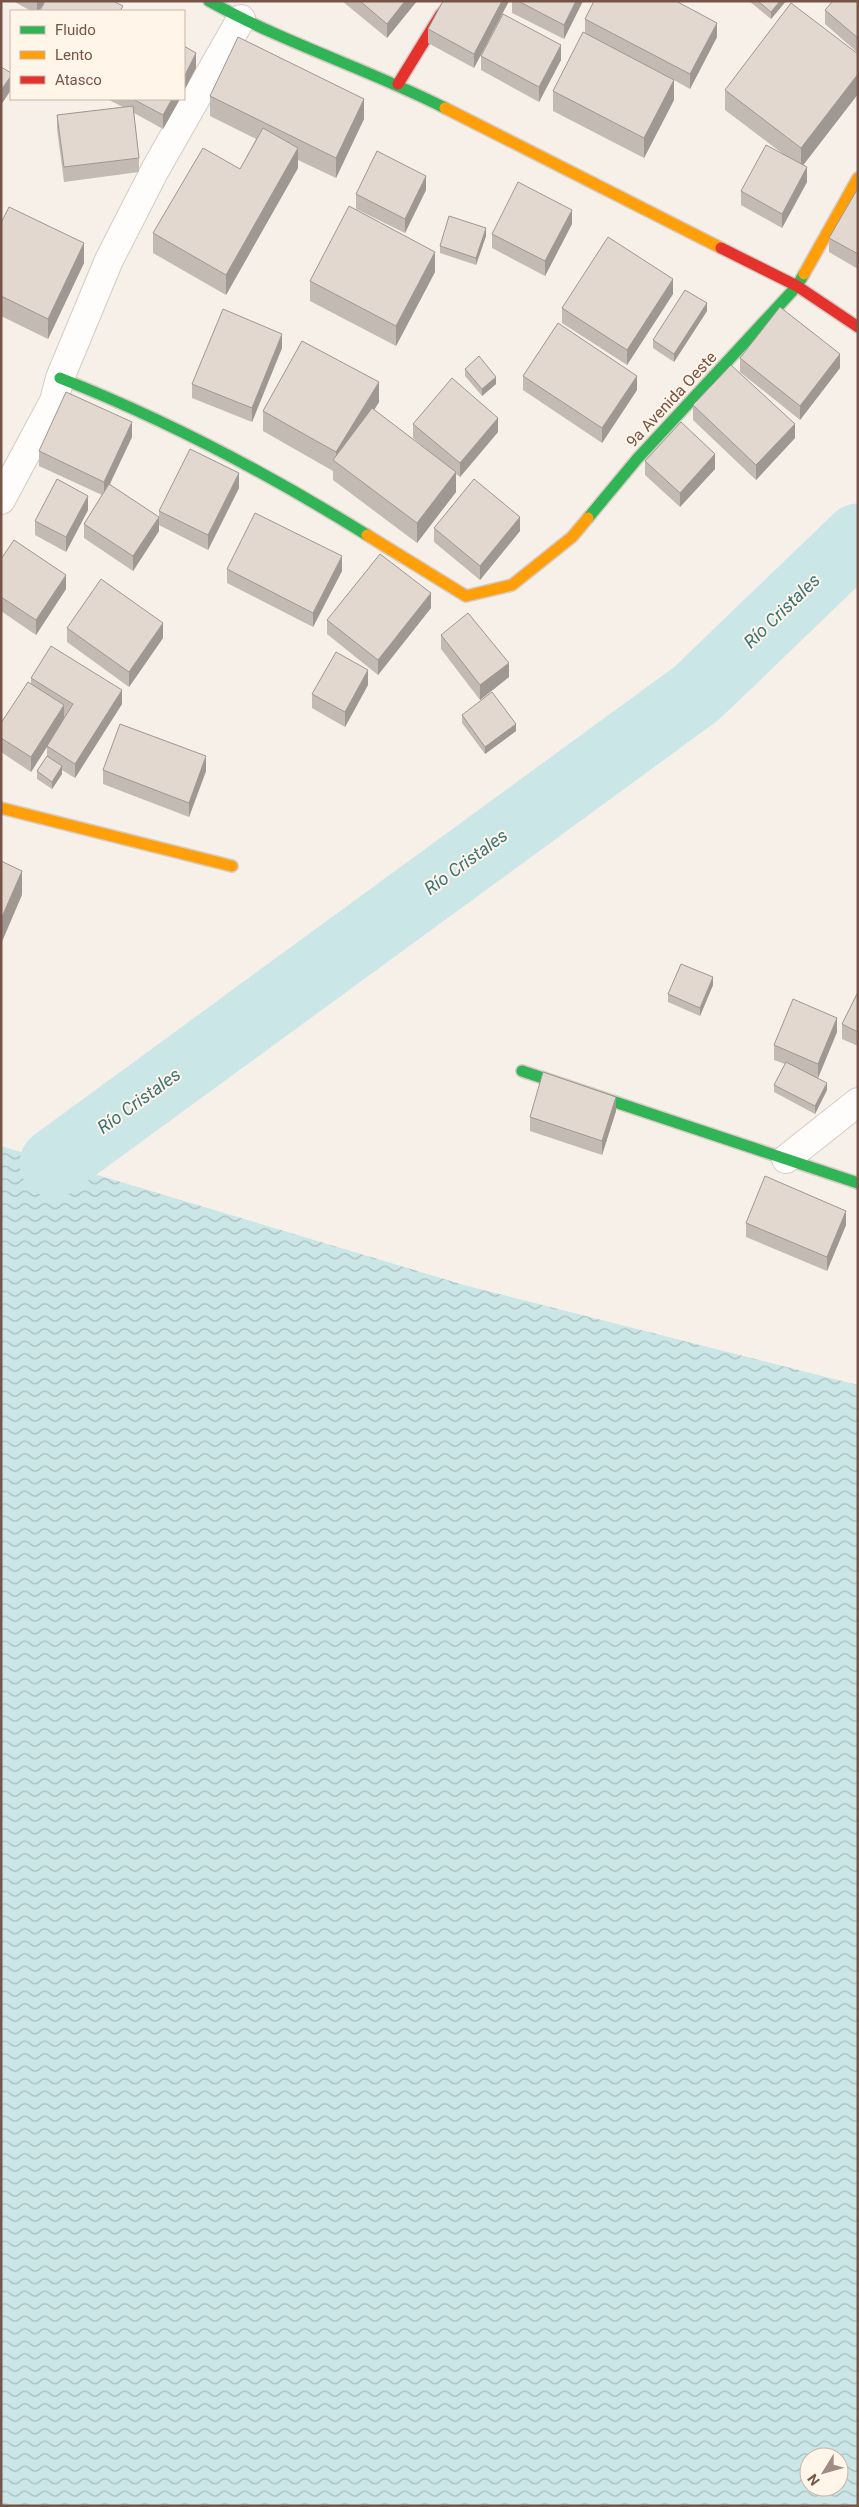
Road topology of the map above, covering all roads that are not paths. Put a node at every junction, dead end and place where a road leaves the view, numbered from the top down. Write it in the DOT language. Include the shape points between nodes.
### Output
graph roads {
  1 [pos="208,1"];
  2 [pos="453,1"];
  3 [pos="241,19"];
  4 [pos="398,84"];
  5 [pos="858,178"];
  6 [pos="797,286"];
  7 [pos="858,327"];
  8 [pos="60,378"];
  9 [pos="1,500"];
  10 [pos="1,808"];
  11 [pos="232,866"];
  12 [pos="522,1071"];
  13 [pos="858,1102"];
  14 [pos="786,1159"];
  15 [pos="858,1183"];
  1 -- 3 [label="street"];
  2 -- 4 [label="street" via="441,14"];
  3 -- 4 [label="street"];
  3 -- 8 [label="street" via="142,194 109,260"];
  4 -- 6 [label="street"];
  5 -- 6 [label="street, 9a Avenida Oeste"];
  6 -- 7 [label="street"];
  6 -- 8 [label="street, 9a Avenida Oeste" via="636,459 572,537 512,585 466,596 301,494 126,404"];
  8 -- 9 [label="street" via="54,401"];
  10 -- 11 [label="street"];
  12 -- 14 [label="street"];
  13 -- 14 [label="street"];
  14 -- 15 [label="street"];
}
